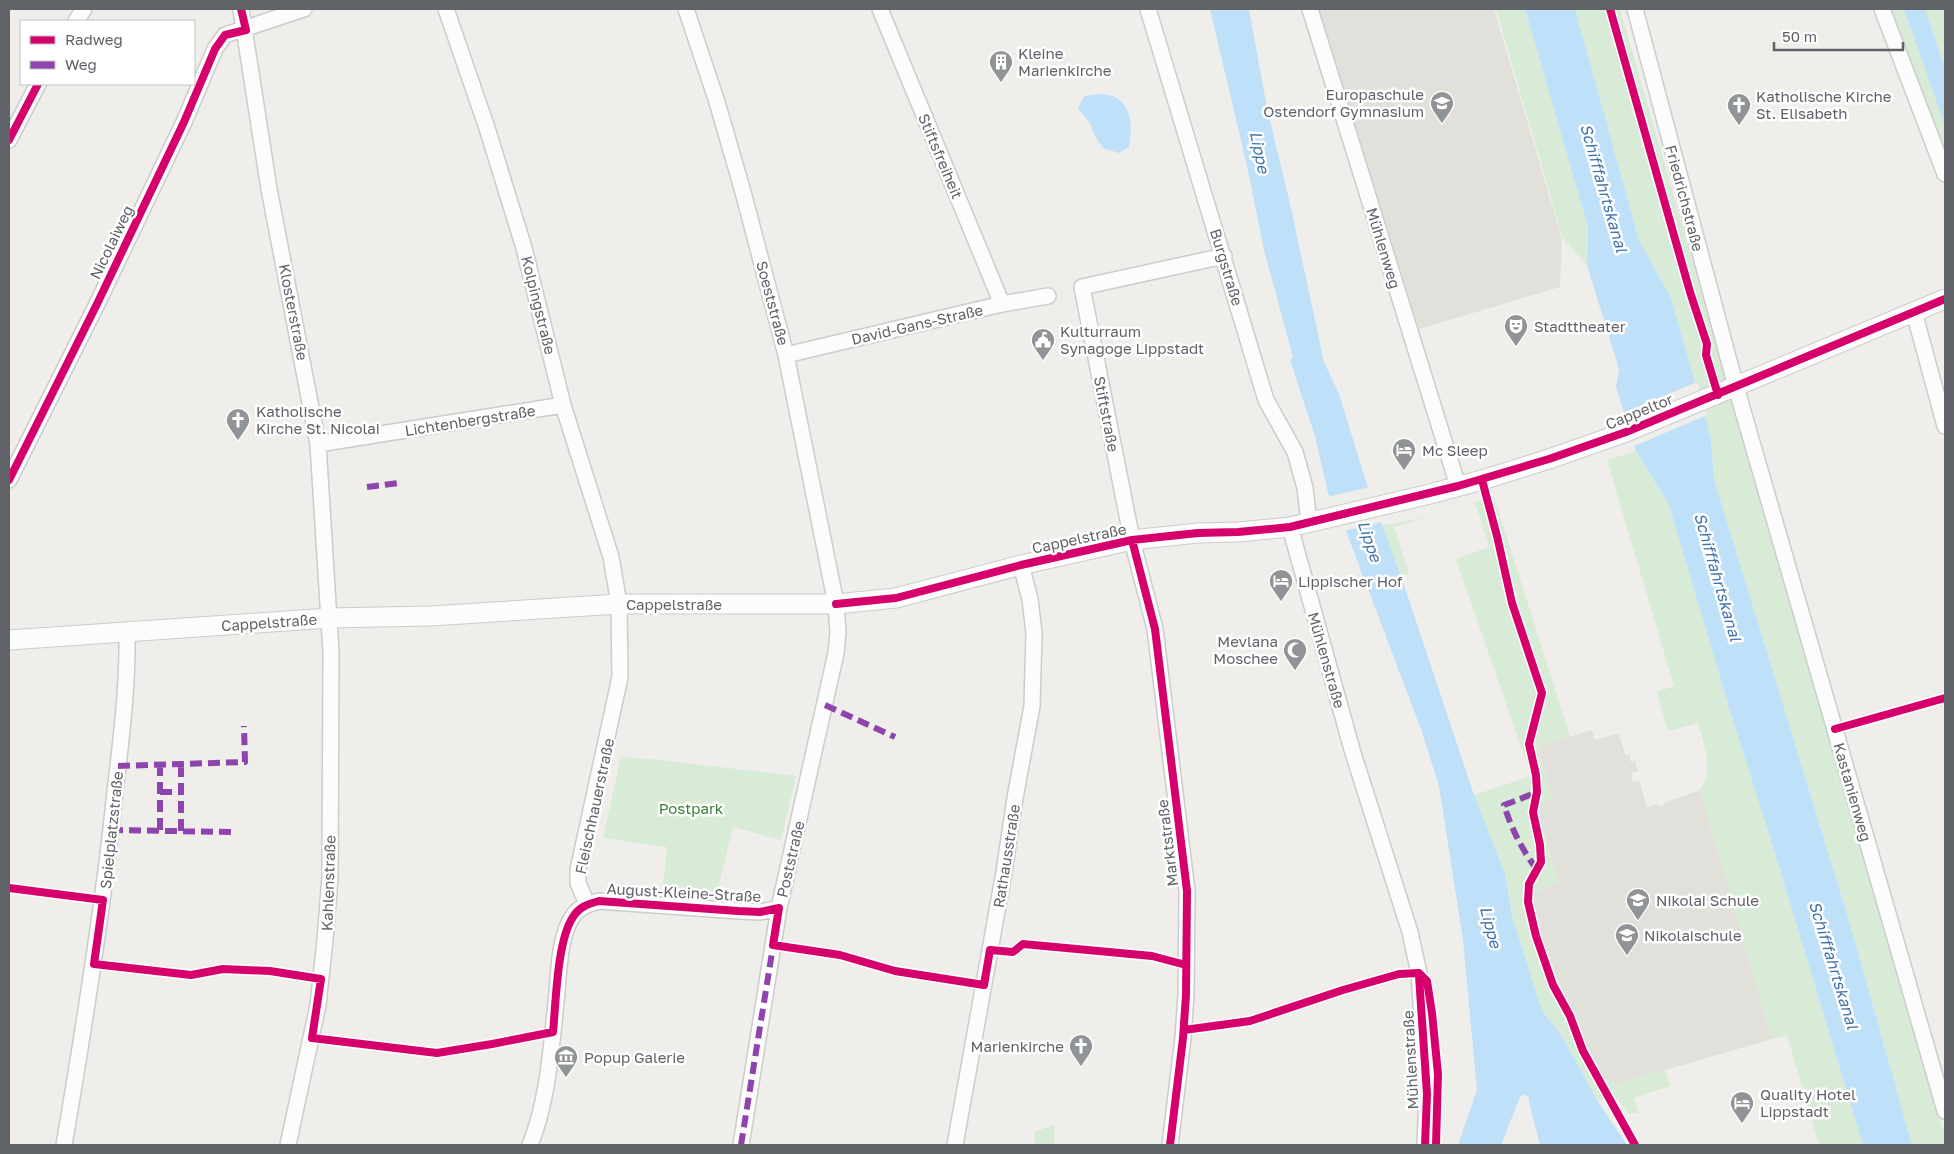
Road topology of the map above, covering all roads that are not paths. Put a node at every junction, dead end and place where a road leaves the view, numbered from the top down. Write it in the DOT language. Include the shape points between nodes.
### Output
graph roads {
  1 [pos="84,9"];
  2 [pos="241,9"];
  3 [pos="304,9"];
  4 [pos="446,9"];
  5 [pos="686,9"];
  6 [pos="880,9"];
  7 [pos="1148,9"];
  8 [pos="1310,9"];
  9 [pos="1635,9"];
  10 [pos="1882,9"];
  11 [pos="77,20"];
  12 [pos="246,30"];
  13 [pos="37,85"];
  14 [pos="9,140"];
  15 [pos="1945,174"];
  16 [pos="1224,256"];
  17 [pos="1048,296"];
  18 [pos="1945,299"];
  19 [pos="1002,304"];
  20 [pos="1914,312"];
  21 [pos="786,355"];
  22 [pos="1736,387"];
  23 [pos="563,405"];
  24 [pos="1945,426"];
  25 [pos="318,444"];
  26 [pos="9,480"];
  27 [pos="1458,486"];
  28 [pos="1331,518"];
  29 [pos="1309,523"];
  30 [pos="1290,527"];
  31 [pos="1132,540"];
  32 [pos="1020,566"];
  33 [pos="619,604"];
  34 [pos="836,604"];
  35 [pos="329,618"];
  36 [pos="127,633"];
  37 [pos="9,640"];
  38 [pos="587,904"];
  39 [pos="779,908"];
  40 [pos="1945,1111"];
  41 [pos="64,1145"];
  42 [pos="288,1145"];
  43 [pos="530,1145"];
  44 [pos="741,1145"];
  45 [pos="955,1145"];
  46 [pos="1170,1145"];
  47 [pos="1425,1145"];
  1 -- 11 [label="street"];
  2 -- 12 [label="street, Klosterstraße"];
  3 -- 12 [label="street, Nicolaiweg"];
  4 -- 23 [label="street, Kolpingstraße" via="524,248"];
  5 -- 21 [label="street, Soeststraße" via="743,192"];
  6 -- 19 [label="street, Stiftsfreiheit"];
  7 -- 16 [label="street, Burgstraße"];
  8 -- 27 [label="street, Mühlenweg"];
  9 -- 22 [label="street, Friedrichstraße"];
  10 -- 15 [label="street"];
  12 -- 25 [label="street, Klosterstraße" via="269,189"];
  12 -- 26 [label="street, Nicolaiweg" via="225,35 214,49 180,130"];
  13 -- 14 [label="street"];
  16 -- 29 [label="street, Burgstraße" via="1266,400 1295,452 1305,488"];
  16 -- 31 [label="street, Stiftstraße" via="1082,287"];
  17 -- 19 [label="street, David-Gans-Straße"];
  18 -- 20 [label="street, Cappeltor"];
  19 -- 21 [label="street, David-Gans-Straße"];
  20 -- 22 [label="street, Cappeltor"];
  20 -- 24 [label="street"];
  21 -- 34 [label="street, Soeststraße"];
  22 -- 27 [label="street, Cappeltor" via="1626,432"];
  22 -- 40 [label="street, Kastanienweg"];
  23 -- 25 [label="street, Lichtenbergstraße"];
  23 -- 33 [label="street, Kolpingstraße" via="611,557"];
  25 -- 35 [label="street, Klosterstraße"];
  27 -- 28 [label="street, Cappeltor"];
  28 -- 29 [label="street, Cappelstraße"];
  29 -- 30 [label="street, Cappelstraße"];
  30 -- 31 [label="street, Cappelstraße"];
  30 -- 47 [label="street, Mühlenstraße" via="1353,754 1410,932 1419,974 1427,1094"];
  31 -- 32 [label="street, Cappelstraße"];
  31 -- 46 [label="street, Marktstraße" via="1155,629 1187,891 1186,995"];
  32 -- 34 [label="street, Cappelstraße" via="896,598"];
  32 -- 45 [label="street, Rathausstraße" via="1030,599 1034,633 1032,706"];
  33 -- 34 [label="street, Cappelstraße"];
  33 -- 35 [label="street, Cappelstraße" via="431,616"];
  33 -- 38 [label="street, Fleischhauerstraße" via="620,677 578,870 578,883"];
  34 -- 39 [label="street, Poststraße" via="836,653"];
  35 -- 36 [label="street, Cappelstraße"];
  35 -- 42 [label="street, Kahlenstraße" via="330,877 316,1013"];
  36 -- 37 [label="street, Cappelstraße"];
  36 -- 41 [label="street, Spielplatzstraße" via="128,655 103,900"];
  38 -- 39 [label="street, August-Kleine-Straße" via="598,901 752,912"];
  38 -- 43 [label="street" via="573,916 566,930 546,1084"];
  39 -- 44 [label="street, Poststraße"];
}
